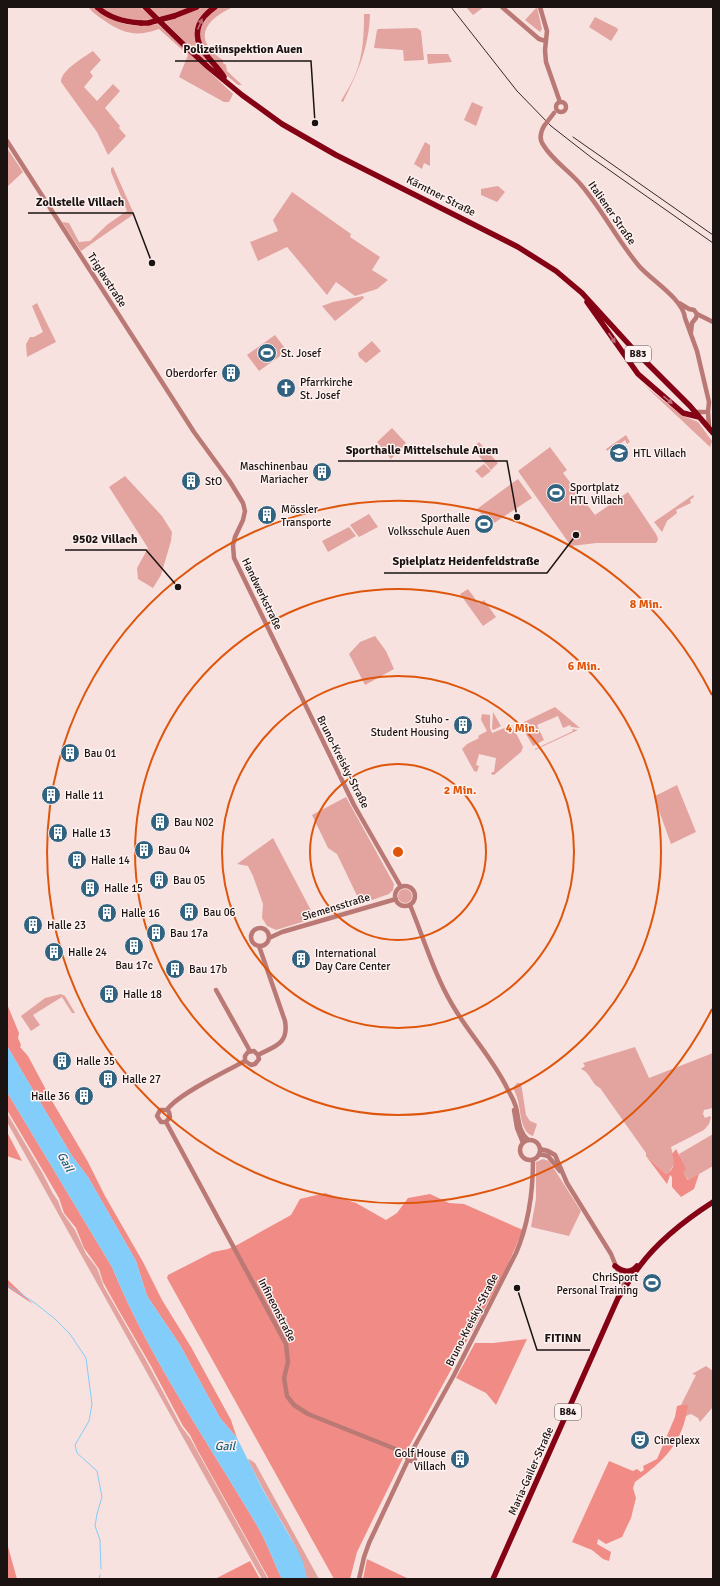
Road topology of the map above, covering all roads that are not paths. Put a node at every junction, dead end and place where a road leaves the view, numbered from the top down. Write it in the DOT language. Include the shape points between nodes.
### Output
graph roads {
  1 [pos="97,7"];
  2 [pos="145,7"];
  3 [pos="197,7"];
  4 [pos="215,7"];
  5 [pos="502,7"];
  6 [pos="540,7"];
  7 [pos="546,41"];
  8 [pos="225,81"];
  9 [pos="560,102"];
  10 [pos="555,112"];
  11 [pos="7,141"];
  12 [pos="582,294"];
  13 [pos="679,303"];
  14 [pos="689,309"];
  15 [pos="685,313"];
  16 [pos="696,317"];
  17 [pos="686,320"];
  18 [pos="713,322"];
  19 [pos="691,333"];
  20 [pos="695,412"];
  21 [pos="708,412"];
  22 [pos="700,417"];
  23 [pos="709,427"];
  24 [pos="192,429"];
  25 [pos="713,433"];
  26 [pos="275,642"];
  27 [pos="400,887"];
  28 [pos="396,899"];
  29 [pos="410,905"];
  30 [pos="269,937"];
  31 [pos="261,946"];
  32 [pos="216,990"];
  33 [pos="250,1051"];
  34 [pos="258,1055"];
  35 [pos="245,1061"];
  36 [pos="513,1099"];
  37 [pos="167,1110"];
  38 [pos="166,1122"];
  39 [pos="528,1140"];
  40 [pos="523,1143"];
  41 [pos="539,1152"];
  42 [pos="531,1160"];
  43 [pos="713,1202"];
  44 [pos="649,1256"];
  45 [pos="615,1266"];
  46 [pos="625,1288"];
  47 [pos="409,1455"];
  48 [pos="359,1579"];
  49 [pos="493,1579"];
  1 -- 3 [label="main road, bridge" via="115,18 141,24"];
  2 -- 8 [label="main road, Kärntner Straße / B83"];
  8 -- 4 [label="main road, one-way" via="224,75 200,47 197,36 202,19"];
  5 -- 7 [label="street" via="539,39"];
  6 -- 7 [label="street" via="547,28"];
  7 -- 9 [label="street" via="546,62"];
  8 -- 12 [label="main road, Kärntner Straße / B83" via="284,126 352,164 518,247 556,271"];
  9 -- 10 [label="street"];
  9 -- 10 [label="street" via="564,103 566,108 563,112"];
  10 -- 13 [label="street, Italiener Straße, bridge" via="540,136 544,146 581,183 640,266"];
  11 -- 24 [label="street, Triglavstraße"];
  12 -- 20 [label="main road, Kärntner Straße / B83"];
  12 -- 22 [label="main road, one-way" via="638,374 683,413"];
  13 -- 14 [label="street, Italiener Straße"];
  13 -- 15 [label="street, Italiener Straße"];
  14 -- 15 [label="street"];
  14 -- 16 [label="street, Italiener Straße" via="694,310"];
  15 -- 17 [label="street, Italiener Straße"];
  16 -- 17 [label="street, Italiener Straße" via="690,321"];
  16 -- 18 [label="street, Italiener Straße" via="704,317"];
  16 -- 19 [label="street"];
  17 -- 19 [label="street"];
  19 -- 21 [label="street" via="709,402"];
  20 -- 21 [label="street"];
  20 -- 22 [label="main road, Kärntner Straße / B83"];
  21 -- 23 [label="street"];
  22 -- 23 [label="main road, Kärntner Straße / B83"];
  23 -- 25 [label="main road, B83"];
  24 -- 26 [label="street, Handwerkstraße" via="243,503 245,510 233,545 234,558"];
  26 -- 27 [label="street, Bruno-Kreisky-Straße" via="354,805"];
  27 -- 28 [label="street"];
  27 -- 29 [label="street, Bruno-Kreisky-Straße" via="409,887 414,892 414,900"];
  28 -- 29 [label="street" via="401,905"];
  28 -- 30 [label="street, Siemensstraße" via="282,932 274,932"];
  29 -- 36 [label="street, Bruno-Kreisky-Straße" via="443,989"];
  30 -- 31 [label="street" via="267,943"];
  30 -- 31 [label="street, Siemensstraße" via="262,929 254,931 252,939 255,944"];
  31 -- 34 [label="street, Infineonstraße" via="285,1021 286,1032 280,1044"];
  32 -- 33 [label="street"];
  33 -- 34 [label="street"];
  33 -- 35 [label="street" via="246,1054"];
  34 -- 35 [label="street, Infineonstraße" via="259,1059 255,1064 248,1064"];
  35 -- 37 [label="street, Infineonstraße" via="182,1096"];
  36 -- 39 [label="street, Bruno-Kreisky-Straße" via="521,1130"];
  36 -- 40 [label="street, Bruno-Kreisky-Straße" via="514,1121"];
  37 -- 38 [label="street" via="170,1117"];
  37 -- 38 [label="street, Infineonstraße" via="160,1110 157,1116 161,1122"];
  38 -- 47 [label="street, Infineonstraße" via="286,1344 288,1362 284,1378 287,1396 294,1405 308,1414"];
  39 -- 40 [label="street"];
  39 -- 41 [label="street, Bruno-Kreisky-Straße" via="535,1142"];
  40 -- 42 [label="street, Bruno-Kreisky-Straße" via="520,1152 523,1158"];
  41 -- 42 [label="street"];
  41 -- 45 [label="street, Bruno-Kreisky-Straße" via="548,1156 564,1176 611,1254"];
  42 -- 47 [label="street, Bruno-Kreisky-Straße" via="531,1202 526,1229 516,1253"];
  43 -- 44 [label="main road, Maria-Gailer-Straße / B84" via="678,1227"];
  44 -- 45 [label="main road" via="644,1256 633,1271 622,1271"];
  44 -- 46 [label="main road, Maria-Gailer-Straße / B84" via="638,1267"];
  45 -- 46 [label="street, Bruno-Kreisky-Straße"];
  46 -- 49 [label="main road, Maria-Gailer-Straße / B84" via="618,1298"];
  47 -- 48 [label="street, Bruno-Kreisky-Straße" via="366,1550"];
}
